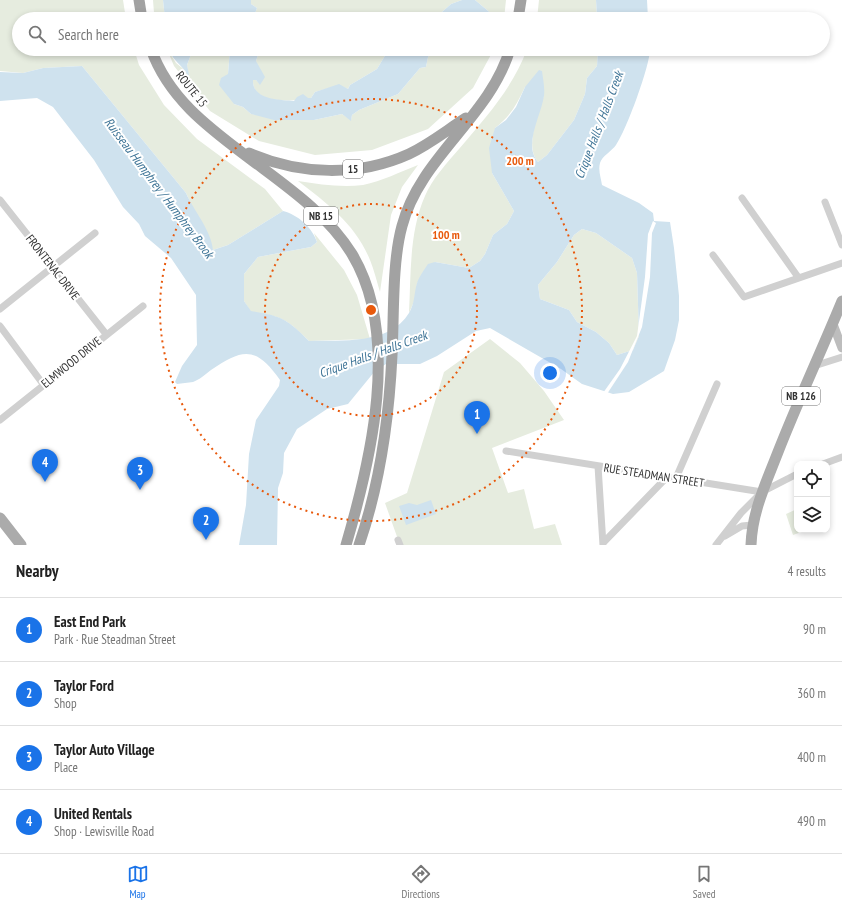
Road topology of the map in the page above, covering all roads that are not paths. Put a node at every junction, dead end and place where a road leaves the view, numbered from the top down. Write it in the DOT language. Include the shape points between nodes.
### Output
graph roads {
  1 [pos="139,0"];
  2 [pos="521,0"];
  3 [pos="141,12"];
  4 [pos="519,12"];
  5 [pos="154,56"];
  6 [pos="507,56"];
  7 [pos="475,112"];
  8 [pos="222,138"];
  9 [pos="742,198"];
  10 [pos="0,200"];
  11 [pos="825,202"];
  12 [pos="95,233"];
  13 [pos="842,245"];
  14 [pos="713,255"];
  15 [pos="842,263"];
  16 [pos="53,266"];
  17 [pos="798,277"];
  18 [pos="842,301"];
  19 [pos="143,306"];
  20 [pos="0,309"];
  21 [pos="833,324"];
  22 [pos="0,326"];
  23 [pos="106,334"];
  24 [pos="842,348"];
  25 [pos="842,357"];
  26 [pos="814,366"];
  27 [pos="43,384"];
  28 [pos="716,384"];
  29 [pos="0,420"];
  30 [pos="506,451"];
  31 [pos="842,457"];
  32 [pos="830,461"];
  33 [pos="598,466"];
  34 [pos="794,476"];
  35 [pos="667,477"];
  36 [pos="676,478"];
  37 [pos="762,492"];
  38 [pos="0,518"];
  39 [pos="752,525"];
  40 [pos="724,537"];
  41 [pos="603,544"];
  42 [pos="21,545"];
  43 [pos="346,545"];
  44 [pos="359,545"];
  45 [pos="716,545"];
  46 [pos="751,545"];
  1 -- 3 [label="highway"];
  2 -- 4 [label="highway"];
  5 -- 8 [label="highway, ROUTE 15 / NB 15" via="166,80 182,102"];
  6 -- 7 [label="highway" via="498,76"];
  7 -- 8 [label="highway, 15" via="409,154 350,170 289,167 260,158"];
  7 -- 44 [label="highway" via="416,189 402,226 396,265 391,372 380,471"];
  8 -- 43 [label="highway, NB 15" via="302,198 333,228 352,254 367,284 376,327 378,376 371,449"];
  9 -- 17 [label="street"];
  10 -- 16 [label="street, FRONTENAC DRIVE"];
  11 -- 13 [label="street"];
  12 -- 16 [label="street"];
  14 -- 17 [label="street" via="744,297"];
  15 -- 17 [label="street"];
  16 -- 20 [label="street"];
  16 -- 23 [label="street, FRONTENAC DRIVE"];
  18 -- 21 [label="main road, NB 126"];
  19 -- 23 [label="street, ELMWOOD DRIVE"];
  21 -- 24 [label="main road"];
  21 -- 26 [label="main road, NB 126"];
  22 -- 27 [label="street"];
  23 -- 27 [label="street, ELMWOOD DRIVE"];
  25 -- 26 [label="street"];
  26 -- 37 [label="main road, NB 126"];
  27 -- 29 [label="street, ELMWOOD DRIVE"];
  28 -- 36 [label="street"];
  30 -- 33 [label="street, RUE STEADMAN STREET"];
  31 -- 32 [label="street"];
  33 -- 35 [label="street, RUE STEADMAN STREET"];
  33 -- 41 [label="street"];
  34 -- 37 [label="street"];
  35 -- 36 [label="street, RUE STEADMAN STREET"];
  35 -- 41 [label="street"];
  36 -- 37 [label="street, RUE STEADMAN STREET"];
  37 -- 39 [label="main road, NB 126"];
  37 -- 40 [label="street" via="741,513"];
  38 -- 42 [label="main road"];
  39 -- 40 [label="street" via="742,526"];
  39 -- 46 [label="main road, NB 126"];
  40 -- 45 [label="street"];
}
